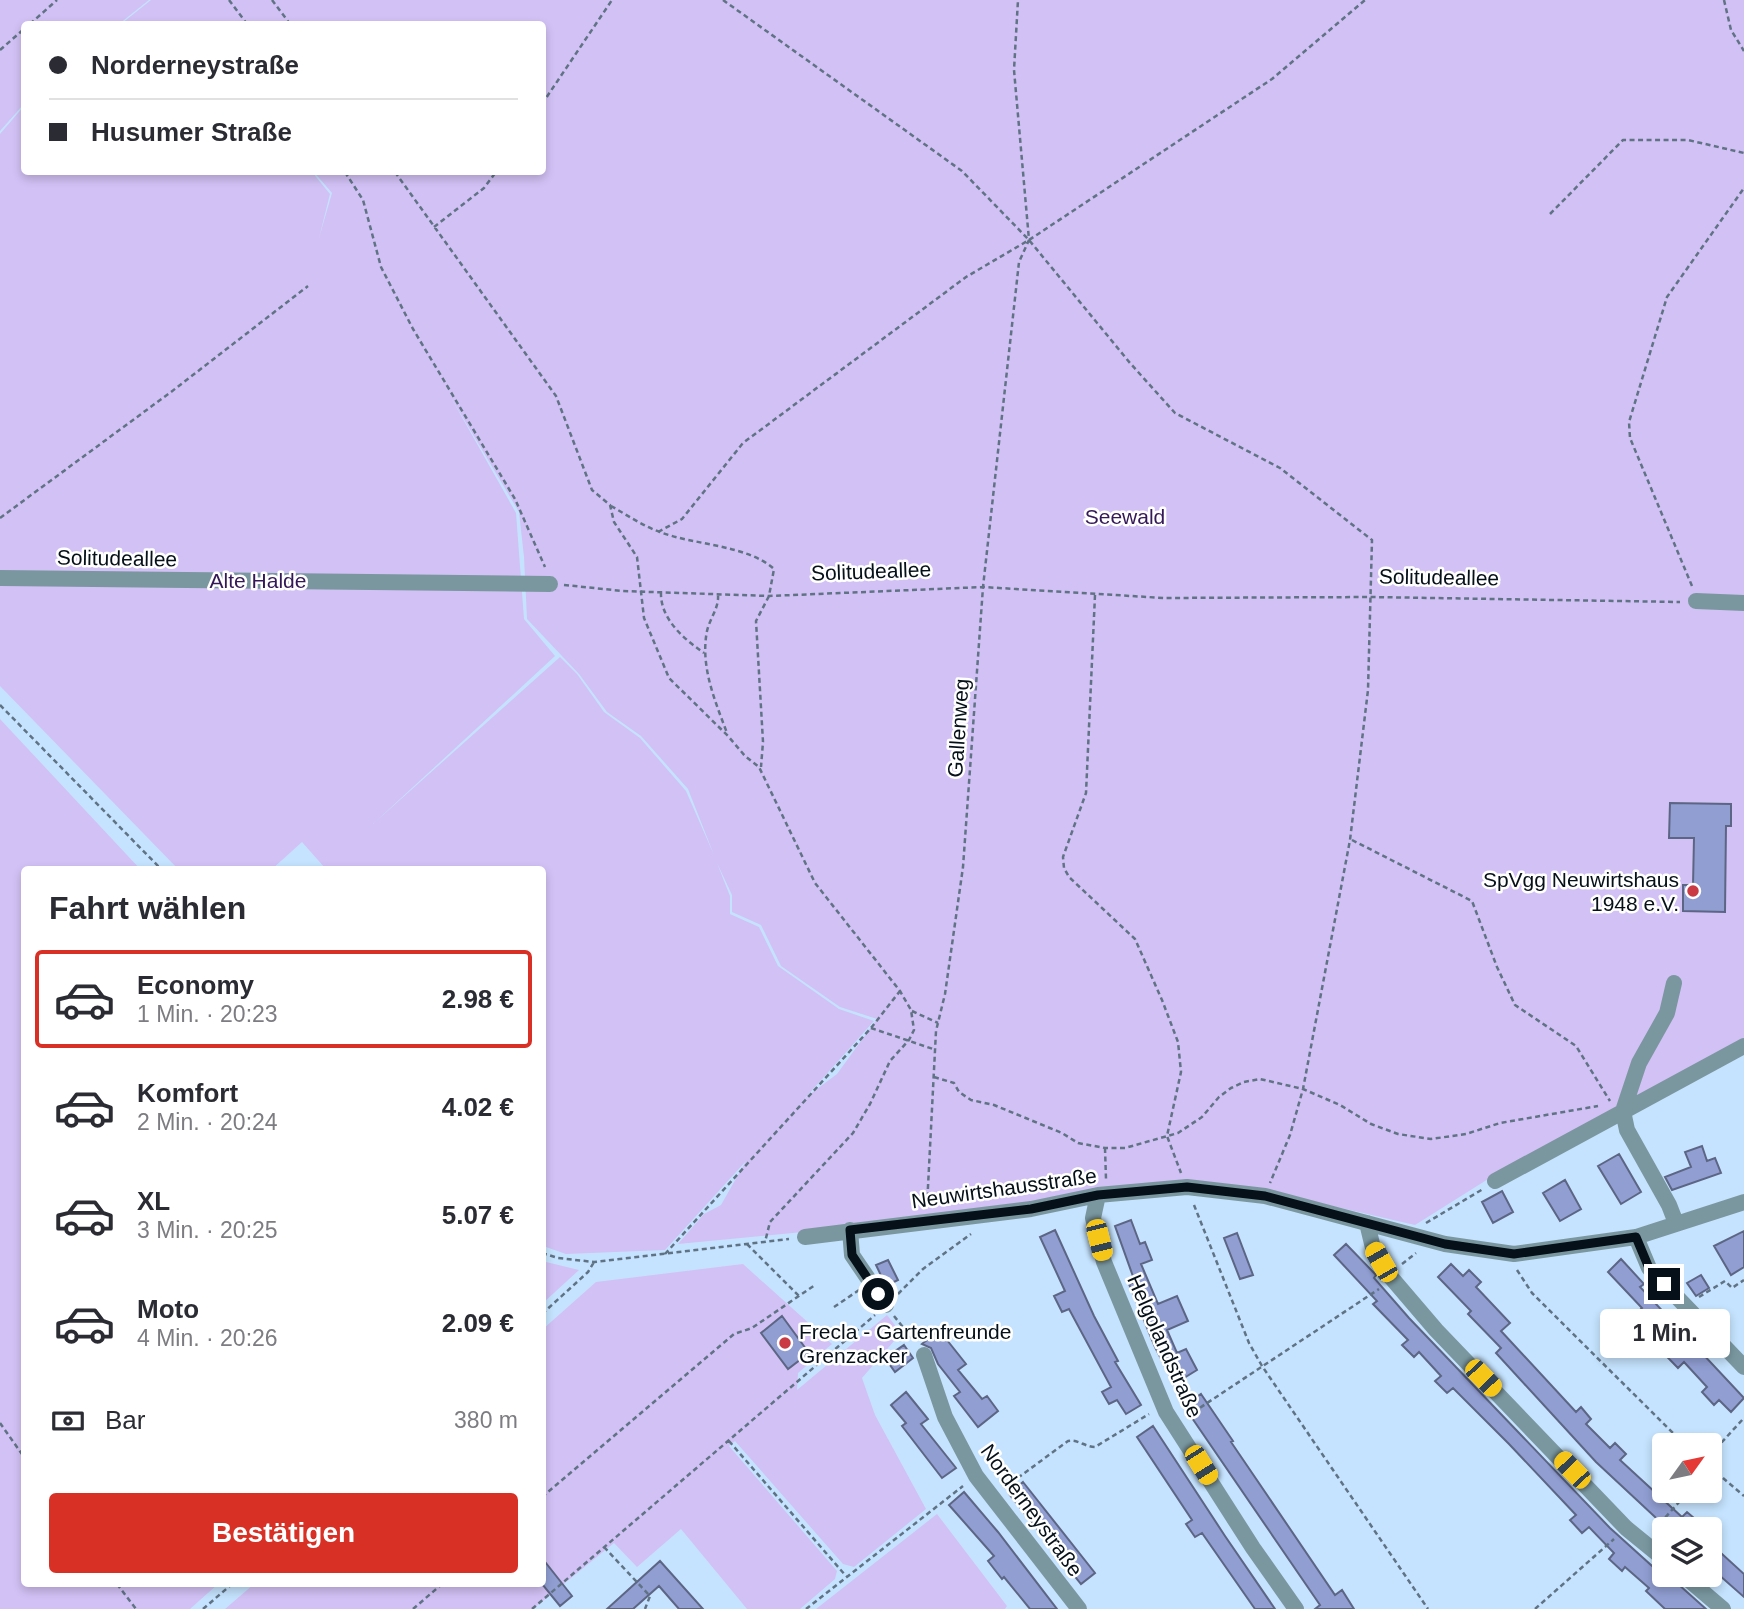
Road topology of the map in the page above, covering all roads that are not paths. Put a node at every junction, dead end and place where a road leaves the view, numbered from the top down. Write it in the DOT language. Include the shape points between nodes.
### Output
graph roads {
  1 [pos="0,578"];
  2 [pos="550,584"];
  3 [pos="1696,601"];
  4 [pos="1744,603"];
  5 [pos="1674,983"];
  6 [pos="1744,1046"];
  7 [pos="1623,1111"];
  8 [pos="1490,1184"];
  9 [pos="1102,1195"];
  10 [pos="1744,1202"];
  11 [pos="1367,1223"];
  12 [pos="1676,1223"];
  13 [pos="850,1230"];
  14 [pos="805,1237"];
  15 [pos="1636,1237"];
  16 [pos="886,1305"];
  17 [pos="924,1355"];
  18 [pos="1744,1367"];
  19 [pos="1652,1549"];
  20 [pos="1697,1587"];
  21 [pos="1079,1609"];
  22 [pos="1296,1609"];
  23 [pos="1723,1609"];
  1 -- 2 [label="street, Solitudeallee"];
  3 -- 4 [label="street"];
  5 -- 7 [label="street" via="1667,1013 1639,1063"];
  6 -- 7 [label="street"];
  7 -- 8 [label="street"];
  7 -- 12 [label="street" via="1627,1129"];
  9 -- 11 [label="street, Neuwirtshausstraße" via="1187,1187 1265,1196"];
  9 -- 13 [label="street, Neuwirtshausstraße" via="1031,1209"];
  9 -- 22 [label="street, Helgolandstraße" via="1093,1218 1104,1262 1164,1404"];
  10 -- 12 [label="street, Neuwirtshausstraße"];
  11 -- 15 [label="street, Neuwirtshausstraße" via="1445,1244 1514,1254"];
  11 -- 19 [label="street" via="1373,1248 1389,1275 1436,1330 1626,1528"];
  12 -- 15 [label="street, Neuwirtshausstraße"];
  13 -- 14 [label="street, Neuwirtshausstraße"];
  13 -- 16 [label="street" via="852,1255"];
  15 -- 18 [label="street" via="1649,1268 1691,1295"];
  17 -- 21 [label="street, Norderneystraße" via="945,1417 976,1476"];
  20 -- 23 [label="street"];
}
